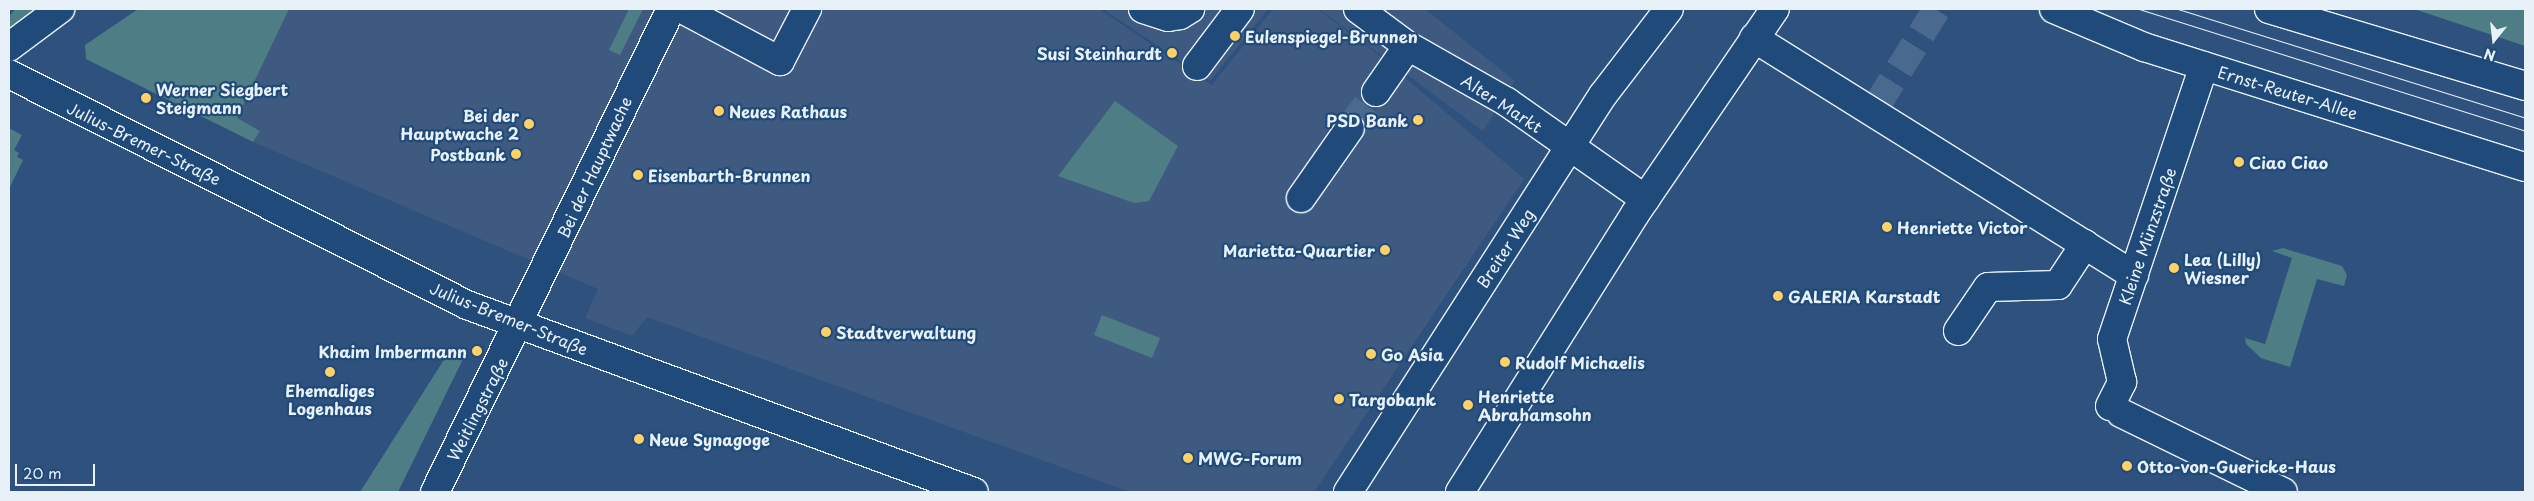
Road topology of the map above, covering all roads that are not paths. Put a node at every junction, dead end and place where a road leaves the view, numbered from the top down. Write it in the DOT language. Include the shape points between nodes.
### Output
graph roads {
  1 [pos="60,9"];
  2 [pos="671,9"];
  3 [pos="682,9"];
  4 [pos="807,9"];
  5 [pos="1143,9"];
  6 [pos="1190,9"];
  7 [pos="1240,9"];
  8 [pos="1358,9"];
  9 [pos="1669,9"];
  10 [pos="1774,9"];
  11 [pos="2054,9"];
  12 [pos="2269,9"];
  13 [pos="1754,38"];
  14 [pos="1408,46"];
  15 [pos="9,47"];
  16 [pos="1197,66"];
  17 [pos="2204,66"];
  18 [pos="9,74"];
  19 [pos="2525,86"];
  20 [pos="1376,92"];
  21 [pos="1350,128"];
  22 [pos="1569,147"];
  23 [pos="2525,167"];
  24 [pos="1301,198"];
  25 [pos="1645,199"];
  26 [pos="2085,244"];
  27 [pos="2134,275"];
  28 [pos="518,326"];
  29 [pos="1958,331"];
  30 [pos="435,492"];
  31 [pos="974,492"];
  32 [pos="1348,492"];
  33 [pos="1460,492"];
  34 [pos="2283,492"];
  1 -- 15 [label="street"];
  2 -- 28 [label="street, Bei der Hauptwache"];
  3 -- 4 [label="street" via="780,62"];
  5 -- 6 [label="street" via="1168,17"];
  7 -- 16 [label="street"];
  8 -- 14 [label="street, Alter Markt"];
  9 -- 22 [label="street, Breiter Weg" via="1603,95"];
  10 -- 13 [label="street"];
  11 -- 17 [label="street, Ernst-Reuter-Allee" via="2124,39"];
  12 -- 19 [label="street"];
  13 -- 25 [label="street"];
  13 -- 26 [label="street" via="1874,108"];
  14 -- 20 [label="street"];
  14 -- 22 [label="street, Alter Markt" via="1506,102"];
  17 -- 23 [label="street, Ernst-Reuter-Allee"];
  17 -- 27 [label="street, Kleine Münzstraße"];
  18 -- 28 [label="street, Julius-Bremer-Straße" via="468,305"];
  21 -- 24 [label="street"];
  22 -- 25 [label="street, Alter Markt"];
  22 -- 32 [label="street, Breiter Weg"];
  25 -- 33 [label="street"];
  26 -- 27 [label="street"];
  26 -- 29 [label="street" via="2058,285 1988,287"];
  27 -- 34 [label="street, Kleine Münzstraße" via="2112,339 2122,382 2116,409"];
  28 -- 30 [label="street, Weitlingstraße"];
  28 -- 31 [label="street, Julius-Bremer-Straße"];
}
